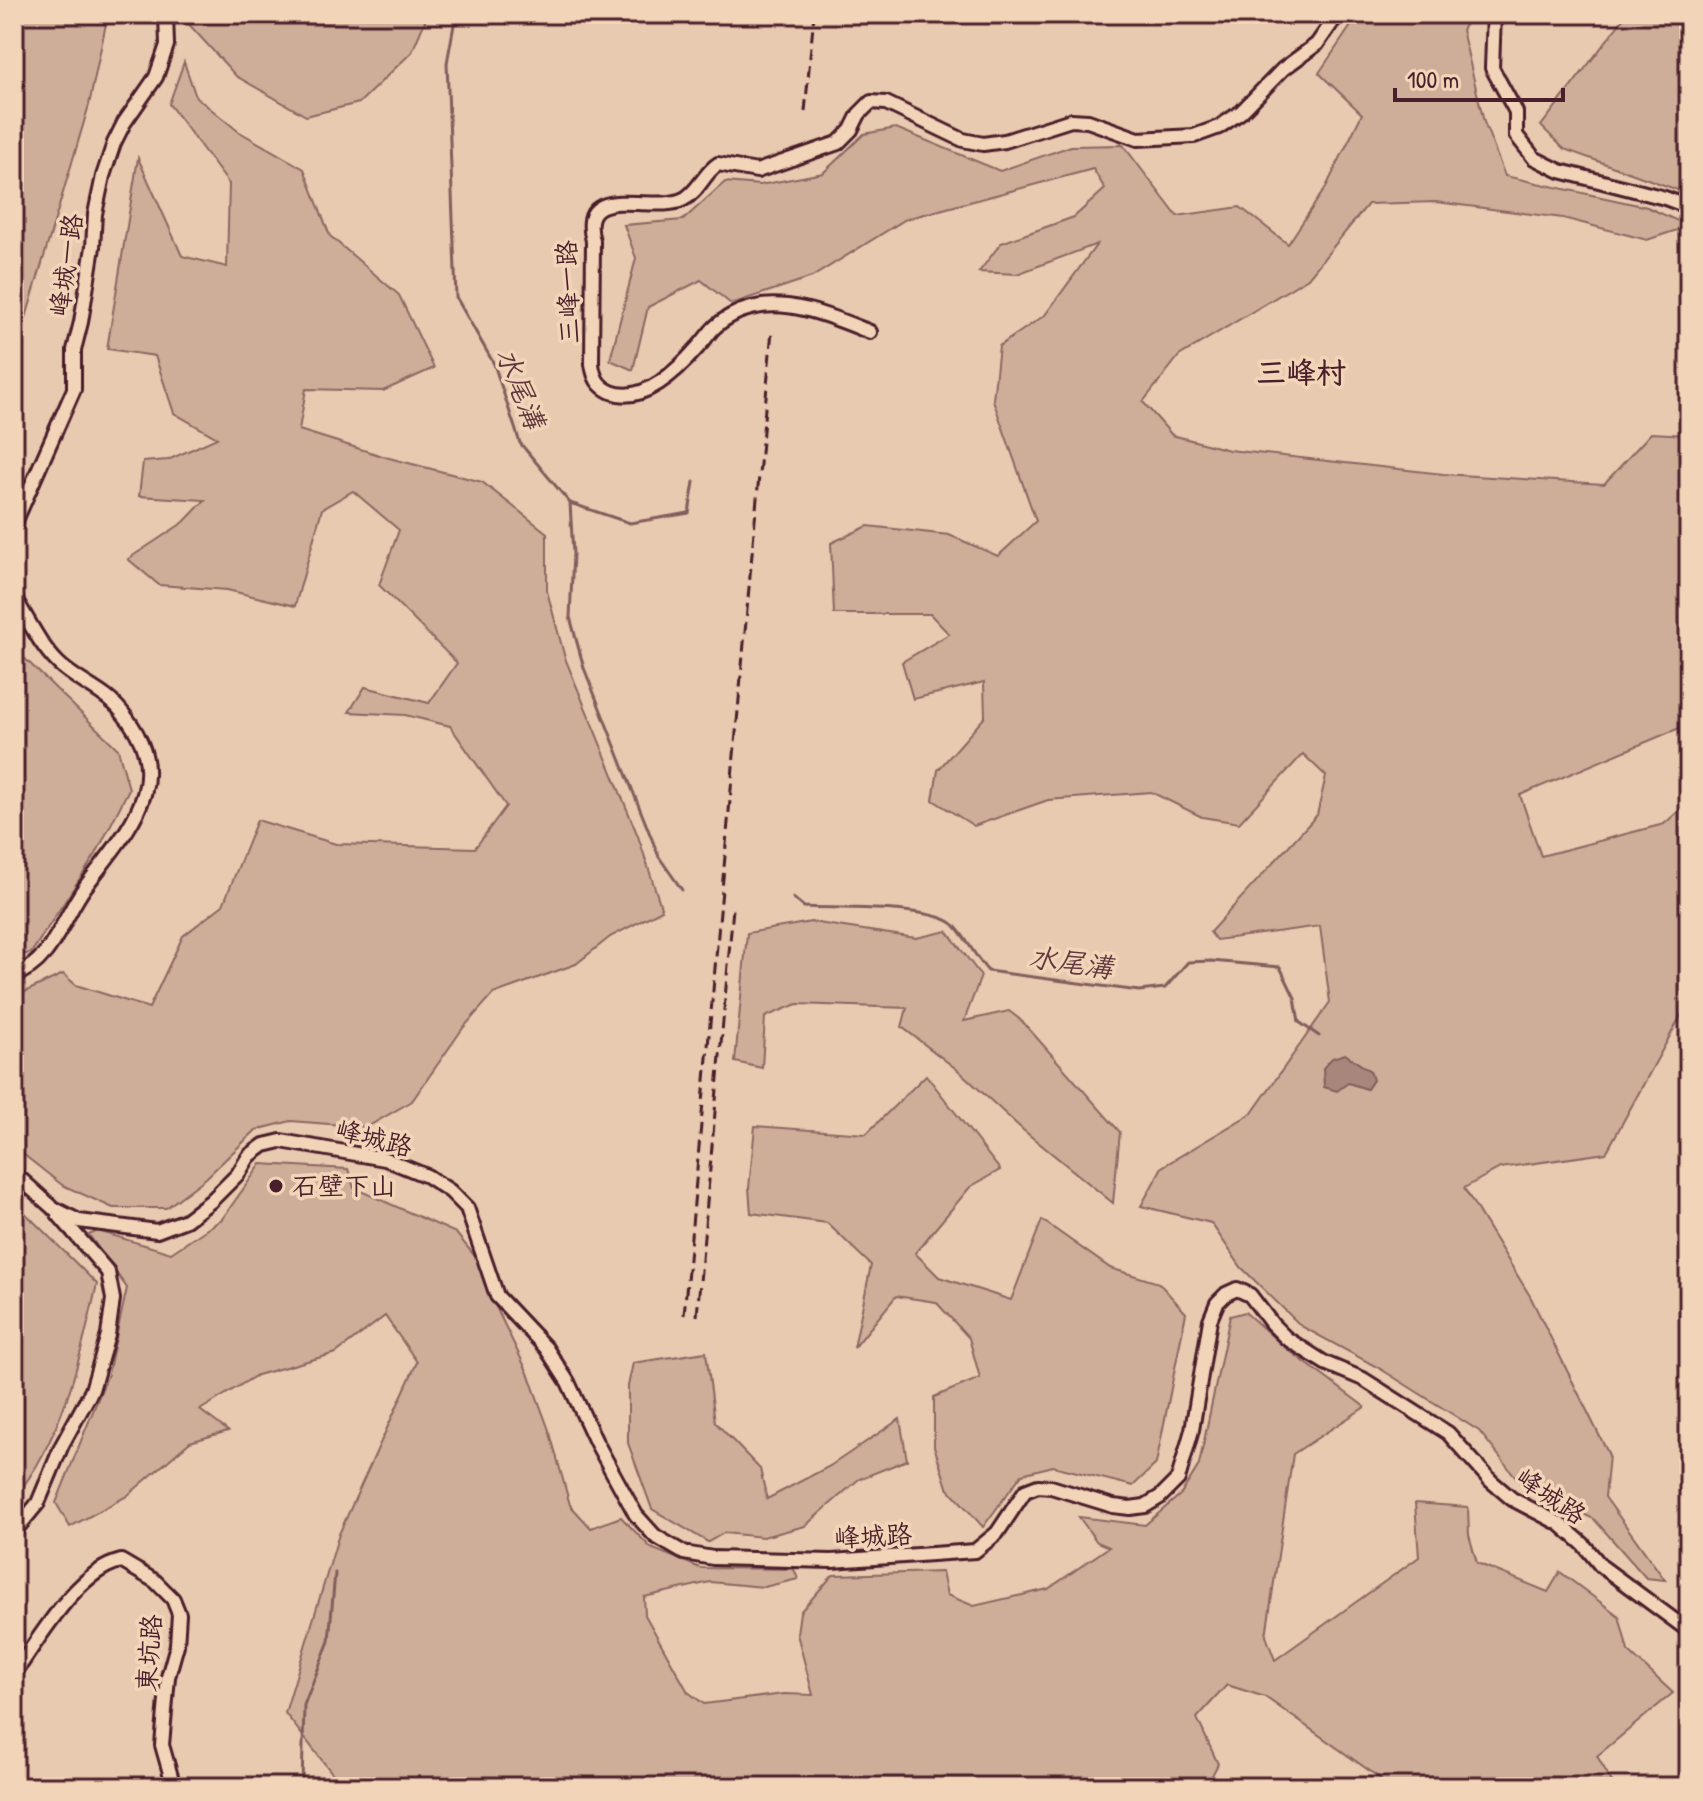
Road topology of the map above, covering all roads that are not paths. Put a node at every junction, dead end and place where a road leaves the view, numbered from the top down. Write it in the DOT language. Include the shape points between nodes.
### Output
graph roads {
  1 [pos="166,14"];
  2 [pos="1338,14"];
  3 [pos="1494,14"];
  4 [pos="1689,207"];
  5 [pos="870,332"];
  6 [pos="14,525"];
  7 [pos="14,597"];
  8 [pos="14,975"];
  9 [pos="14,1173"];
  10 [pos="53,1208"];
  11 [pos="14,1532"];
  12 [pos="1689,1631"];
  13 [pos="14,1674"];
  14 [pos="174,1787"];
  1 -- 6 [label="street, 峰城一路" via="167,45 156,77 124,123 103,176 74,350 74,389"];
  2 -- 5 [label="street, 三峰一路" via="1317,44 1283,69 1241,112 1194,136 1138,139 1071,120 983,144 963,140 886,103 871,102 838,143 757,171 718,164 687,199 654,205 621,201 593,213 588,225 593,241 594,378 613,393 631,397 645,392 677,368 714,328 751,308 816,312"];
  3 -- 4 [label="street" via="1492,68 1516,112 1516,135 1534,158 1560,171"];
  7 -- 8 [label="street" via="58,663 120,709 149,765 139,812 75,901 45,954"];
  9 -- 10 [label="street, 峰城路"];
  10 -- 11 [label="street" via="108,1272 113,1299 92,1390 38,1503"];
  10 -- 12 [label="street, 峰城路" via="79,1221 157,1231 186,1220 238,1174 249,1156 281,1141 385,1159 427,1176 467,1208 497,1296 561,1371 636,1515 655,1536 684,1553 713,1558 832,1561 975,1551 997,1533 1025,1491 1038,1486 1113,1506 1145,1506 1178,1479 1192,1430 1210,1320 1217,1303 1237,1289 1250,1295 1286,1338 1448,1433 1512,1499 1560,1524 1601,1566"];
  13 -- 14 [label="street, 東坑路" via="65,1600 112,1563 121,1561 155,1581 179,1614 162,1745"];
}
